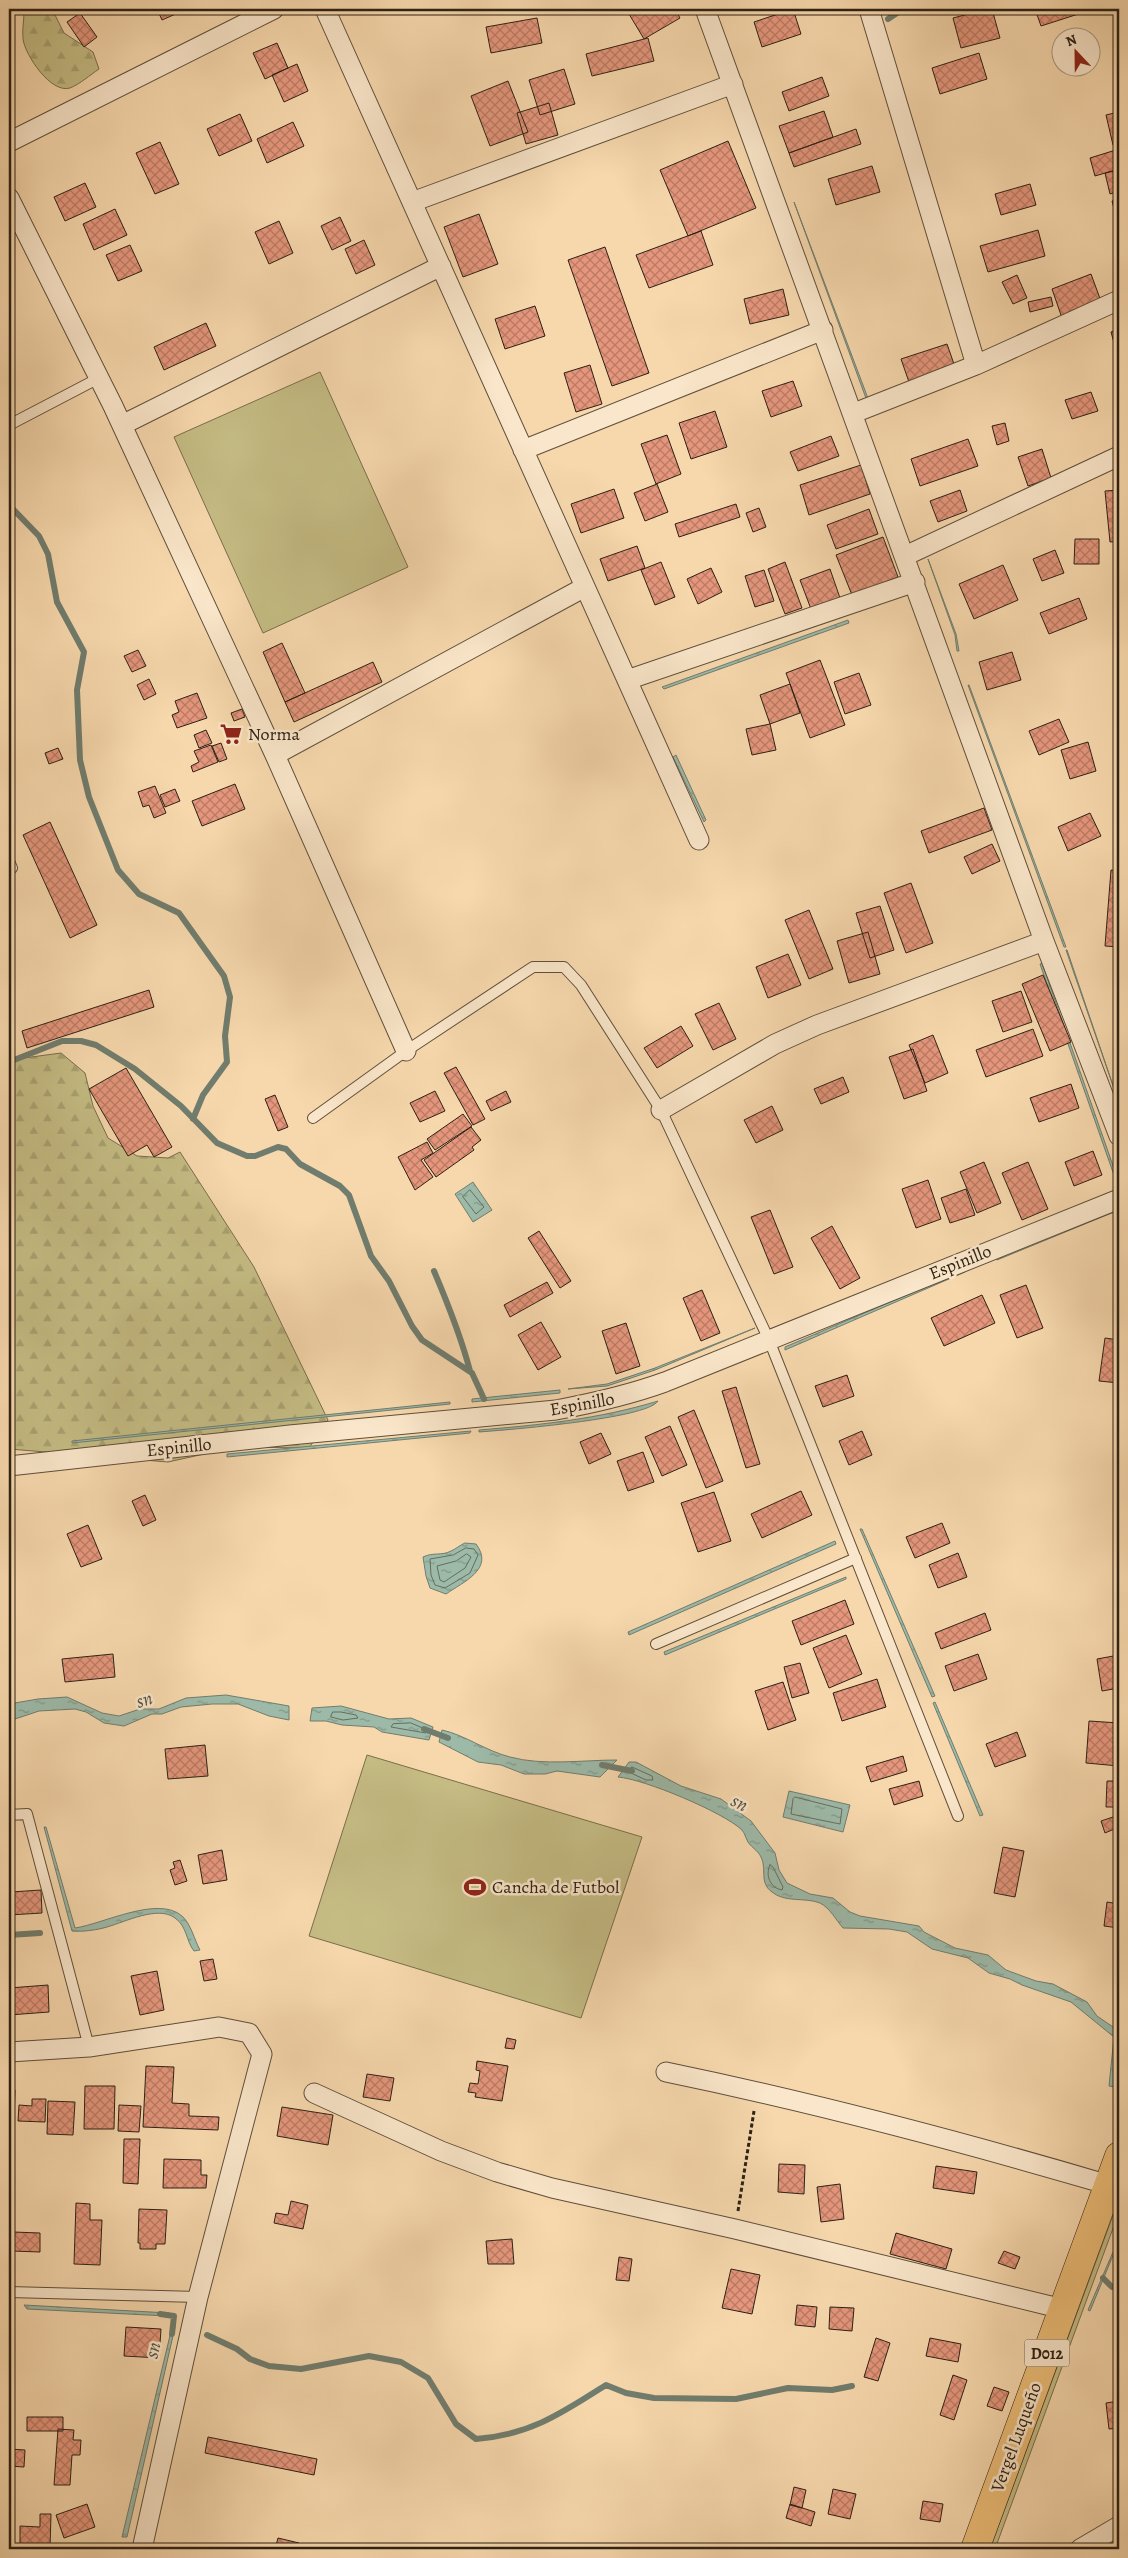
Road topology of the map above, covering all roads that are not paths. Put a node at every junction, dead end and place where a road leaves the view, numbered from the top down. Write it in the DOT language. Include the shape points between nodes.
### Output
graph roads {
  1 [pos="274,9"];
  2 [pos="325,9"];
  3 [pos="705,9"];
  4 [pos="869,9"];
  5 [pos="733,84"];
  6 [pos="9,142"];
  7 [pos="9,198"];
  8 [pos="412,202"];
  9 [pos="441,266"];
  10 [pos="1119,300"];
  11 [pos="823,330"];
  12 [pos="976,365"];
  13 [pos="99,378"];
  14 [pos="854,413"];
  15 [pos="9,425"];
  16 [pos="122,425"];
  17 [pos="524,450"];
  18 [pos="1119,456"];
  19 [pos="905,556"];
  20 [pos="914,582"];
  21 [pos="585,587"];
  22 [pos="627,680"];
  23 [pos="274,755"];
  24 [pos="699,840"];
  25 [pos="1044,941"];
  26 [pos="406,1051"];
  27 [pos="661,1110"];
  28 [pos="313,1118"];
  29 [pos="1119,1136"];
  30 [pos="1119,1199"];
  31 [pos="769,1340"];
  32 [pos="9,1466"];
  33 [pos="856,1558"];
  34 [pos="656,1644"];
  35 [pos="9,1814"];
  36 [pos="958,1816"];
  37 [pos="89,2047"];
  38 [pos="9,2052"];
  39 [pos="666,2072"];
  40 [pos="314,2092"];
  41 [pos="1116,2169"];
  42 [pos="10,2292"];
  43 [pos="198,2297"];
  44 [pos="1063,2310"];
  45 [pos="1119,2526"];
  46 [pos="142,2549"];
  47 [pos="975,2549"];
  48 [pos="1080,2549"];
  1 -- 6 [label="street"];
  2 -- 8 [label="street"];
  3 -- 5 [label="street"];
  4 -- 12 [label="street"];
  5 -- 8 [label="street"];
  5 -- 11 [label="street"];
  7 -- 13 [label="street"];
  8 -- 9 [label="street"];
  9 -- 16 [label="street"];
  9 -- 17 [label="street"];
  10 -- 12 [label="street"];
  11 -- 14 [label="street"];
  11 -- 17 [label="street"];
  12 -- 14 [label="street"];
  13 -- 15 [label="lane"];
  13 -- 16 [label="street"];
  14 -- 19 [label="street"];
  16 -- 23 [label="street"];
  17 -- 21 [label="street"];
  18 -- 19 [label="street"];
  19 -- 20 [label="street"];
  20 -- 22 [label="street"];
  20 -- 25 [label="street"];
  21 -- 22 [label="street"];
  21 -- 23 [label="street"];
  22 -- 24 [label="street"];
  23 -- 26 [label="street"];
  25 -- 27 [label="street" via="817,1025 776,1044"];
  25 -- 29 [label="street"];
  26 -- 27 [label="lane" via="533,967 564,967 581,985"];
  26 -- 28 [label="lane"];
  27 -- 31 [label="lane"];
  30 -- 31 [label="street, Espinillo"];
  31 -- 32 [label="street, Espinillo" via="635,1393 564,1408"];
  31 -- 33 [label="lane"];
  33 -- 34 [label="lane"];
  33 -- 36 [label="lane"];
  35 -- 37 [label="lane" via="27,1814"];
  37 -- 38 [label="street"];
  37 -- 43 [label="street" via="219,2027 249,2032 262,2054"];
  39 -- 41 [label="street"];
  40 -- 44 [label="street" via="441,2151 496,2172"];
  41 -- 44 [label="main road, Vergel Luqueño / D012"];
  42 -- 43 [label="lane"];
  43 -- 46 [label="street"];
  44 -- 47 [label="main road, Vergel Luqueño / D012"];
  45 -- 48 [label="street"];
}
